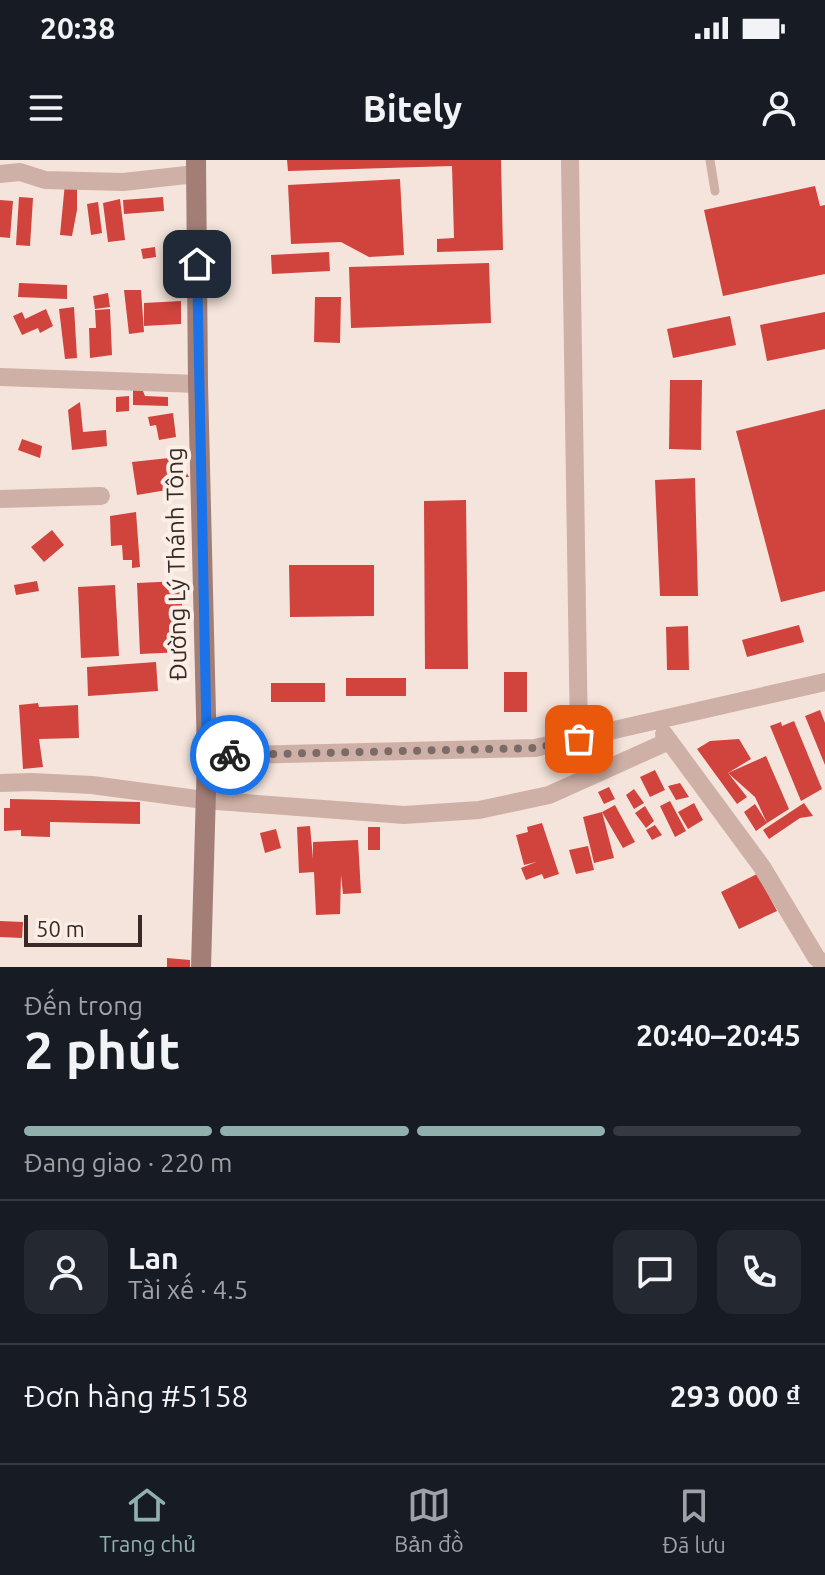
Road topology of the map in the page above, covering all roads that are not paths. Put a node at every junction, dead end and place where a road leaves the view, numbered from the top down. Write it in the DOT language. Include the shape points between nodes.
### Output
graph roads {
  1 [pos="570,160"];
  2 [pos="710,160"];
  3 [pos="19,166"];
  4 [pos="196,167"];
  5 [pos="0,174"];
  6 [pos="715,191"];
  7 [pos="0,377"];
  8 [pos="198,384"];
  9 [pos="101,496"];
  10 [pos="0,499"];
  11 [pos="825,682"];
  12 [pos="655,722"];
  13 [pos="579,739"];
  14 [pos="669,741"];
  15 [pos="207,756"];
  16 [pos="0,783"];
  17 [pos="204,800"];
  18 [pos="825,966"];
  19 [pos="201,967"];
  1 -- 13 [label="street"];
  2 -- 6 [label="lane"];
  3 -- 4 [label="street" via="45,180 123,182"];
  3 -- 5 [label="street"];
  4 -- 8 [label="street, Đường Lý Thánh Tông"];
  7 -- 8 [label="street"];
  8 -- 15 [label="street, Đường Lý Thánh Tông"];
  9 -- 10 [label="street"];
  11 -- 12 [label="street"];
  12 -- 13 [label="street"];
  12 -- 14 [label="street"];
  13 -- 15 [label="street" via="535,748"];
  14 -- 17 [label="street" via="549,795 479,810 404,815"];
  14 -- 18 [label="street" via="762,867"];
  15 -- 17 [label="street, Đường Lý Thánh Tông"];
  16 -- 17 [label="street" via="92,785"];
  17 -- 19 [label="street, Đường Lý Thánh Tông"];
}
